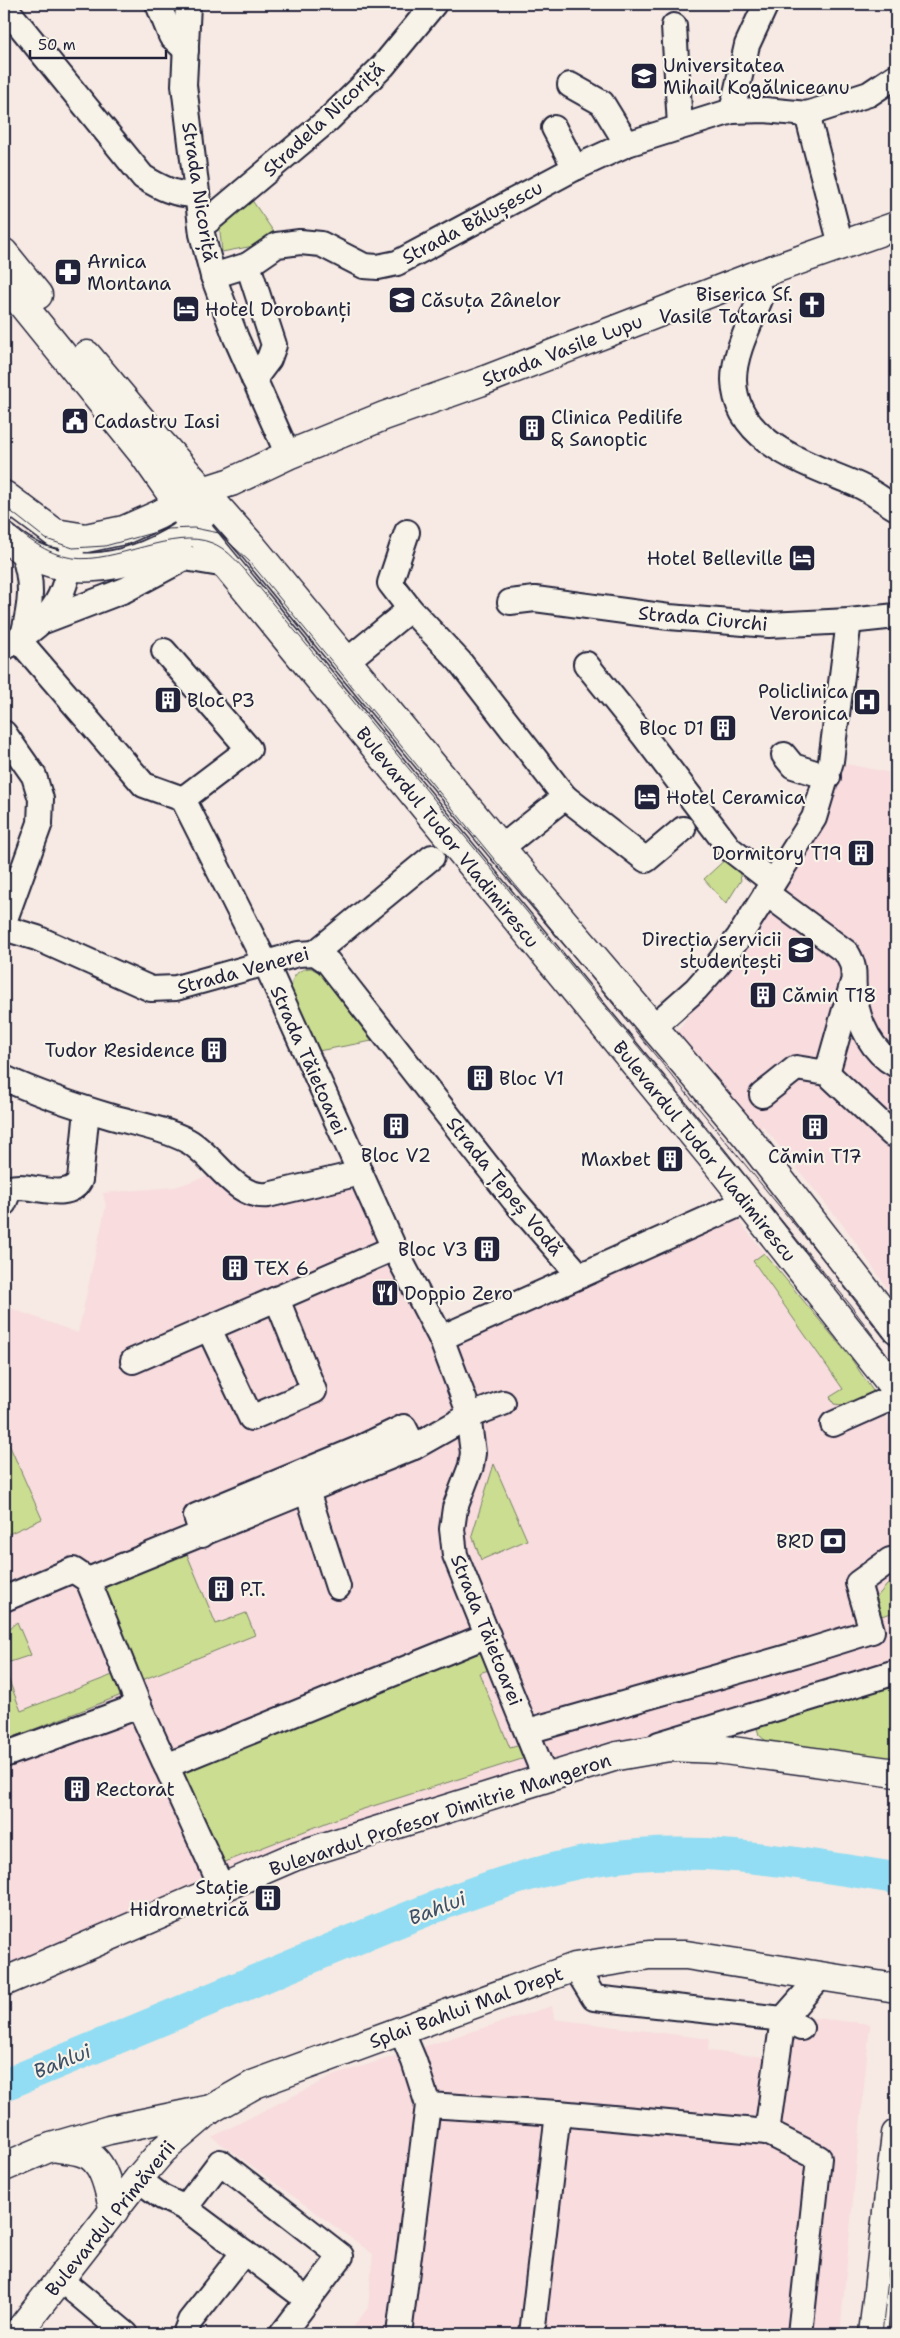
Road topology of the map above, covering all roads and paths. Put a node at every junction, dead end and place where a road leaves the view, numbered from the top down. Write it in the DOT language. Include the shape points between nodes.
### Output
graph roads {
  1 [pos="158,4"];
  2 [pos="188,4"];
  3 [pos="434,4"];
  4 [pos="766,4"];
  5 [pos="5,10"];
  6 [pos="674,26"];
  7 [pos="186,50"];
  8 [pos="896,76"];
  9 [pos="570,85"];
  10 [pos="732,111"];
  11 [pos="807,114"];
  12 [pos="680,126"];
  13 [pos="554,128"];
  14 [pos="628,144"];
  15 [pos="575,168"];
  16 [pos="196,195"];
  17 [pos="202,222"];
  18 [pos="896,226"];
  19 [pos="841,245"];
  20 [pos="248,266"];
  21 [pos="7,276"];
  22 [pos="213,276"];
  23 [pos="754,276"];
  24 [pos="254,379"];
  25 [pos="288,455"];
  26 [pos="4,495"];
  27 [pos="208,497"];
  28 [pos="896,508"];
  29 [pos="186,515"];
  30 [pos="407,532"];
  31 [pos="74,536"];
  32 [pos="13,544"];
  33 [pos="226,565"];
  34 [pos="70,568"];
  35 [pos="510,602"];
  36 [pos="410,608"];
  37 [pos="896,616"];
  38 [pos="849,621"];
  39 [pos="44,622"];
  40 [pos="15,641"];
  41 [pos="164,651"];
  42 [pos="348,660"];
  43 [pos="586,664"];
  44 [pos="4,733"];
  45 [pos="784,755"];
  46 [pos="828,777"];
  47 [pos="174,795"];
  48 [pos="565,797"];
  49 [pos="683,830"];
  50 [pos="501,848"];
  51 [pos="432,858"];
  52 [pos="770,888"];
  53 [pos="4,922"];
  54 [pos="4,928"];
  55 [pos="315,953"];
  56 [pos="266,964"];
  57 [pos="855,976"];
  58 [pos="652,1028"];
  59 [pos="896,1066"];
  60 [pos="827,1073"];
  61 [pos="4,1078"];
  62 [pos="762,1095"];
  63 [pos="87,1110"];
  64 [pos="896,1134"];
  65 [pos="360,1173"];
  66 [pos="747,1201"];
  67 [pos="4,1203"];
  68 [pos="394,1248"];
  69 [pos="580,1276"];
  70 [pos="277,1299"];
  71 [pos="209,1329"];
  72 [pos="896,1329"];
  73 [pos="441,1338"];
  74 [pos="133,1361"];
  75 [pos="892,1374"];
  76 [pos="896,1396"];
  77 [pos="503,1403"];
  78 [pos="469,1416"];
  79 [pos="833,1424"];
  80 [pos="414,1448"];
  81 [pos="307,1491"];
  82 [pos="202,1535"];
  83 [pos="893,1560"];
  84 [pos="88,1580"];
  85 [pos="338,1587"];
  86 [pos="4,1599"];
  87 [pos="488,1636"];
  88 [pos="896,1672"];
  89 [pos="139,1706"];
  90 [pos="528,1730"];
  91 [pos="4,1755"];
  92 [pos="617,1756"];
  93 [pos="166,1766"];
  94 [pos="896,1773"];
  95 [pos="545,1777"];
  96 [pos="222,1888"];
  97 [pos="575,1967"];
  98 [pos="820,1977"];
  99 [pos="4,1982"];
  100 [pos="896,1988"];
  101 [pos="792,2023"];
  102 [pos="401,2030"];
  103 [pos="428,2105"];
  104 [pos="211,2109"];
  105 [pos="558,2113"];
  106 [pos="767,2132"];
  107 [pos="896,2134"];
  108 [pos="51,2147"];
  109 [pos="4,2167"];
  110 [pos="138,2179"];
  111 [pos="185,2208"];
  112 [pos="114,2211"];
  113 [pos="244,2252"];
  114 [pos="60,2279"];
  115 [pos="308,2300"];
  116 [pos="16,2334"];
  117 [pos="126,2334"];
  118 [pos="185,2334"];
  119 [pos="282,2334"];
  120 [pos="399,2334"];
  121 [pos="532,2334"];
  122 [pos="800,2334"];
  123 [pos="872,2334"];
  1 -- 7 [label="street" via="171,36"];
  2 -- 7 [label="street, Strada Nicoriță"];
  3 -- 17 [label="street, Stradela Nicoriță" via="383,66 329,119 208,221"];
  4 -- 10 [label="street" via="747,45"];
  5 -- 16 [label="street" via="144,177 180,195"];
  6 -- 12 [label="street"];
  7 -- 16 [label="street, Strada Nicoriță" via="184,85"];
  8 -- 11 [label="street" via="869,94"];
  9 -- 14 [label="street" via="602,103"];
  10 -- 11 [label="street, Strada Bălușescu"];
  10 -- 12 [label="street, Strada Bălușescu"];
  11 -- 19 [label="street"];
  12 -- 14 [label="street, Strada Bălușescu"];
  13 -- 15 [label="street"];
  14 -- 15 [label="street, Strada Bălușescu"];
  15 -- 20 [label="street, Strada Bălușescu" via="398,263 364,266 321,244 310,242 277,245"];
  16 -- 17 [label="street, Strada Nicoriță"];
  17 -- 22 [label="street, Strada Nicoriță"];
  18 -- 19 [label="main road, Strada Vasile Lupu"];
  19 -- 23 [label="main road, Strada Vasile Lupu"];
  20 -- 22 [label="street, Strada Bălușescu"];
  20 -- 24 [label="street" via="274,345 269,359"];
  21 -- 27 [label="main road, Bulevardul Tudor Vladimirescu"];
  21 -- 29 [label="main road, Bulevardul Tudor Vladimirescu"];
  22 -- 24 [label="street, Strada Nicoriță"];
  23 -- 25 [label="main road, Strada Vasile Lupu"];
  23 -- 28 [label="street" via="761,297 739,350 734,379 736,398 748,423 767,441 798,460 862,487"];
  24 -- 25 [label="street, Strada Nicoriță"];
  25 -- 27 [label="main road, Strada Vasile Lupu" via="231,482"];
  26 -- 31 [label="main road" via="55,532"];
  27 -- 29 [label="main road, Strada Vasile Lupu"];
  27 -- 42 [label="main road, Bulevardul Tudor Vladimirescu"];
  29 -- 31 [label="main road" via="86,538"];
  29 -- 33 [label="main road, Bulevardul Tudor Vladimirescu"];
  29 -- 34 [label="main road" via="182,536 133,561"];
  30 -- 36 [label="street" via="390,583"];
  31 -- 34 [label="street"];
  32 -- 34 [label="main road" via="46,562"];
  32 -- 40 [label="street" via="30,578 31,593"];
  33 -- 39 [label="street" via="185,558 125,590"];
  33 -- 66 [label="main road, Bulevardul Tudor Vladimirescu"];
  34 -- 39 [label="street" via="57,602"];
  35 -- 38 [label="street, Strada Ciurchi" via="536,599 669,617 769,625"];
  36 -- 42 [label="street"];
  36 -- 48 [label="street" via="460,662"];
  37 -- 38 [label="street, Strada Ciurchi"];
  38 -- 46 [label="street"];
  39 -- 40 [label="street"];
  40 -- 47 [label="street" via="144,785"];
  41 -- 47 [label="street" via="248,749"];
  42 -- 50 [label="main road, Bulevardul Tudor Vladimirescu"];
  43 -- 52 [label="street" via="730,849"];
  44 -- 53 [label="street" via="34,776 41,799 40,823"];
  45 -- 46 [label="street" via="793,766"];
  46 -- 52 [label="street" via="814,818"];
  47 -- 56 [label="street, Strada Tăietoarei"];
  48 -- 49 [label="street" via="646,860"];
  48 -- 50 [label="street"];
  50 -- 58 [label="main road, Bulevardul Tudor Vladimirescu"];
  51 -- 55 [label="street, Strada Venerei"];
  52 -- 57 [label="street" via="847,953 854,965"];
  52 -- 58 [label="street" via="718,964 696,989"];
  54 -- 56 [label="street, Strada Venerei" via="37,938 160,990"];
  55 -- 56 [label="street, Strada Venerei" via="298,954"];
  55 -- 69 [label="street, Strada Țepeș Vodă" via="328,962 514,1200"];
  56 -- 65 [label="street, Strada Tăietoarei"];
  57 -- 59 [label="street" via="854,997 868,1035 884,1058"];
  57 -- 60 [label="street"];
  58 -- 72 [label="main road, Bulevardul Tudor Vladimirescu" via="747,1137"];
  60 -- 62 [label="street" via="796,1068"];
  60 -- 64 [label="street" via="892,1134"];
  61 -- 63 [label="street"];
  63 -- 65 [label="street" via="188,1142 202,1150 241,1188 253,1195 268,1195"];
  63 -- 67 [label="street" via="77,1186 67,1192 19,1186 10,1188"];
  65 -- 68 [label="street, Strada Tăietoarei"];
  66 -- 69 [label="street"];
  66 -- 75 [label="main road, Bulevardul Tudor Vladimirescu"];
  68 -- 70 [label="street"];
  68 -- 73 [label="street, Strada Tăietoarei"];
  69 -- 73 [label="street"];
  70 -- 71 [label="street"];
  70 -- 71 [label="street" via="314,1391 251,1418"];
  71 -- 74 [label="street"];
  73 -- 78 [label="street, Strada Tăietoarei"];
  76 -- 79 [label="street"];
  77 -- 78 [label="street"];
  78 -- 80 [label="street"];
  78 -- 87 [label="street, Strada Tăietoarei" via="473,1453 455,1508 453,1543"];
  80 -- 81 [label="street"];
  80 -- 82 [label="street" via="404,1427 196,1516"];
  81 -- 82 [label="street"];
  81 -- 85 [label="street"];
  82 -- 84 [label="street"];
  83 -- 90 [label="street" via="858,1583 872,1631"];
  84 -- 86 [label="street" via="73,1570"];
  84 -- 89 [label="street"];
  87 -- 90 [label="street, Strada Tăietoarei"];
  87 -- 93 [label="street"];
  88 -- 92 [label="street"];
  89 -- 91 [label="street"];
  89 -- 93 [label="street"];
  90 -- 95 [label="street, Strada Tăietoarei"];
  92 -- 94 [label="main road, Bulevardul Profesor Dimitrie Mangeron" via="669,1747 716,1749"];
  92 -- 95 [label="main road, Bulevardul Profesor Dimitrie Mangeron"];
  93 -- 96 [label="street"];
  95 -- 96 [label="main road, Bulevardul Profesor Dimitrie Mangeron" via="298,1855"];
  96 -- 99 [label="main road, Bulevardul Profesor Dimitrie Mangeron"];
  97 -- 98 [label="main road, Splai Bahlui Mal Drept" via="649,1955 686,1955"];
  97 -- 101 [label="street" via="594,1998"];
  97 -- 102 [label="main road, Splai Bahlui Mal Drept"];
  98 -- 100 [label="main road, Splai Bahlui Mal Drept"];
  98 -- 101 [label="street"];
  101 -- 106 [label="street"];
  102 -- 103 [label="street"];
  102 -- 104 [label="main road, Splai Bahlui Mal Drept" via="255,2084"];
  103 -- 105 [label="street"];
  103 -- 120 [label="street"];
  104 -- 108 [label="main road, Splai Bahlui Mal Drept" via="134,2124"];
  104 -- 110 [label="main road, Bulevardul Primăverii" via="163,2150"];
  105 -- 106 [label="street"];
  105 -- 121 [label="street"];
  106 -- 122 [label="street" via="819,2158"];
  107 -- 123 [label="main road"];
  108 -- 109 [label="main road, Splai Bahlui Mal Drept"];
  108 -- 112 [label="main road" via="86,2153 98,2163"];
  110 -- 111 [label="street" via="162,2197"];
  110 -- 112 [label="main road, Bulevardul Primăverii"];
  111 -- 113 [label="street"];
  111 -- 115 [label="street" via="220,2162 341,2256"];
  112 -- 114 [label="main road, Bulevardul Primăverii"];
  113 -- 115 [label="street"];
  113 -- 118 [label="street" via="190,2322"];
  114 -- 116 [label="main road, Bulevardul Primăverii"];
  114 -- 117 [label="street"];
  115 -- 119 [label="street"];
}
